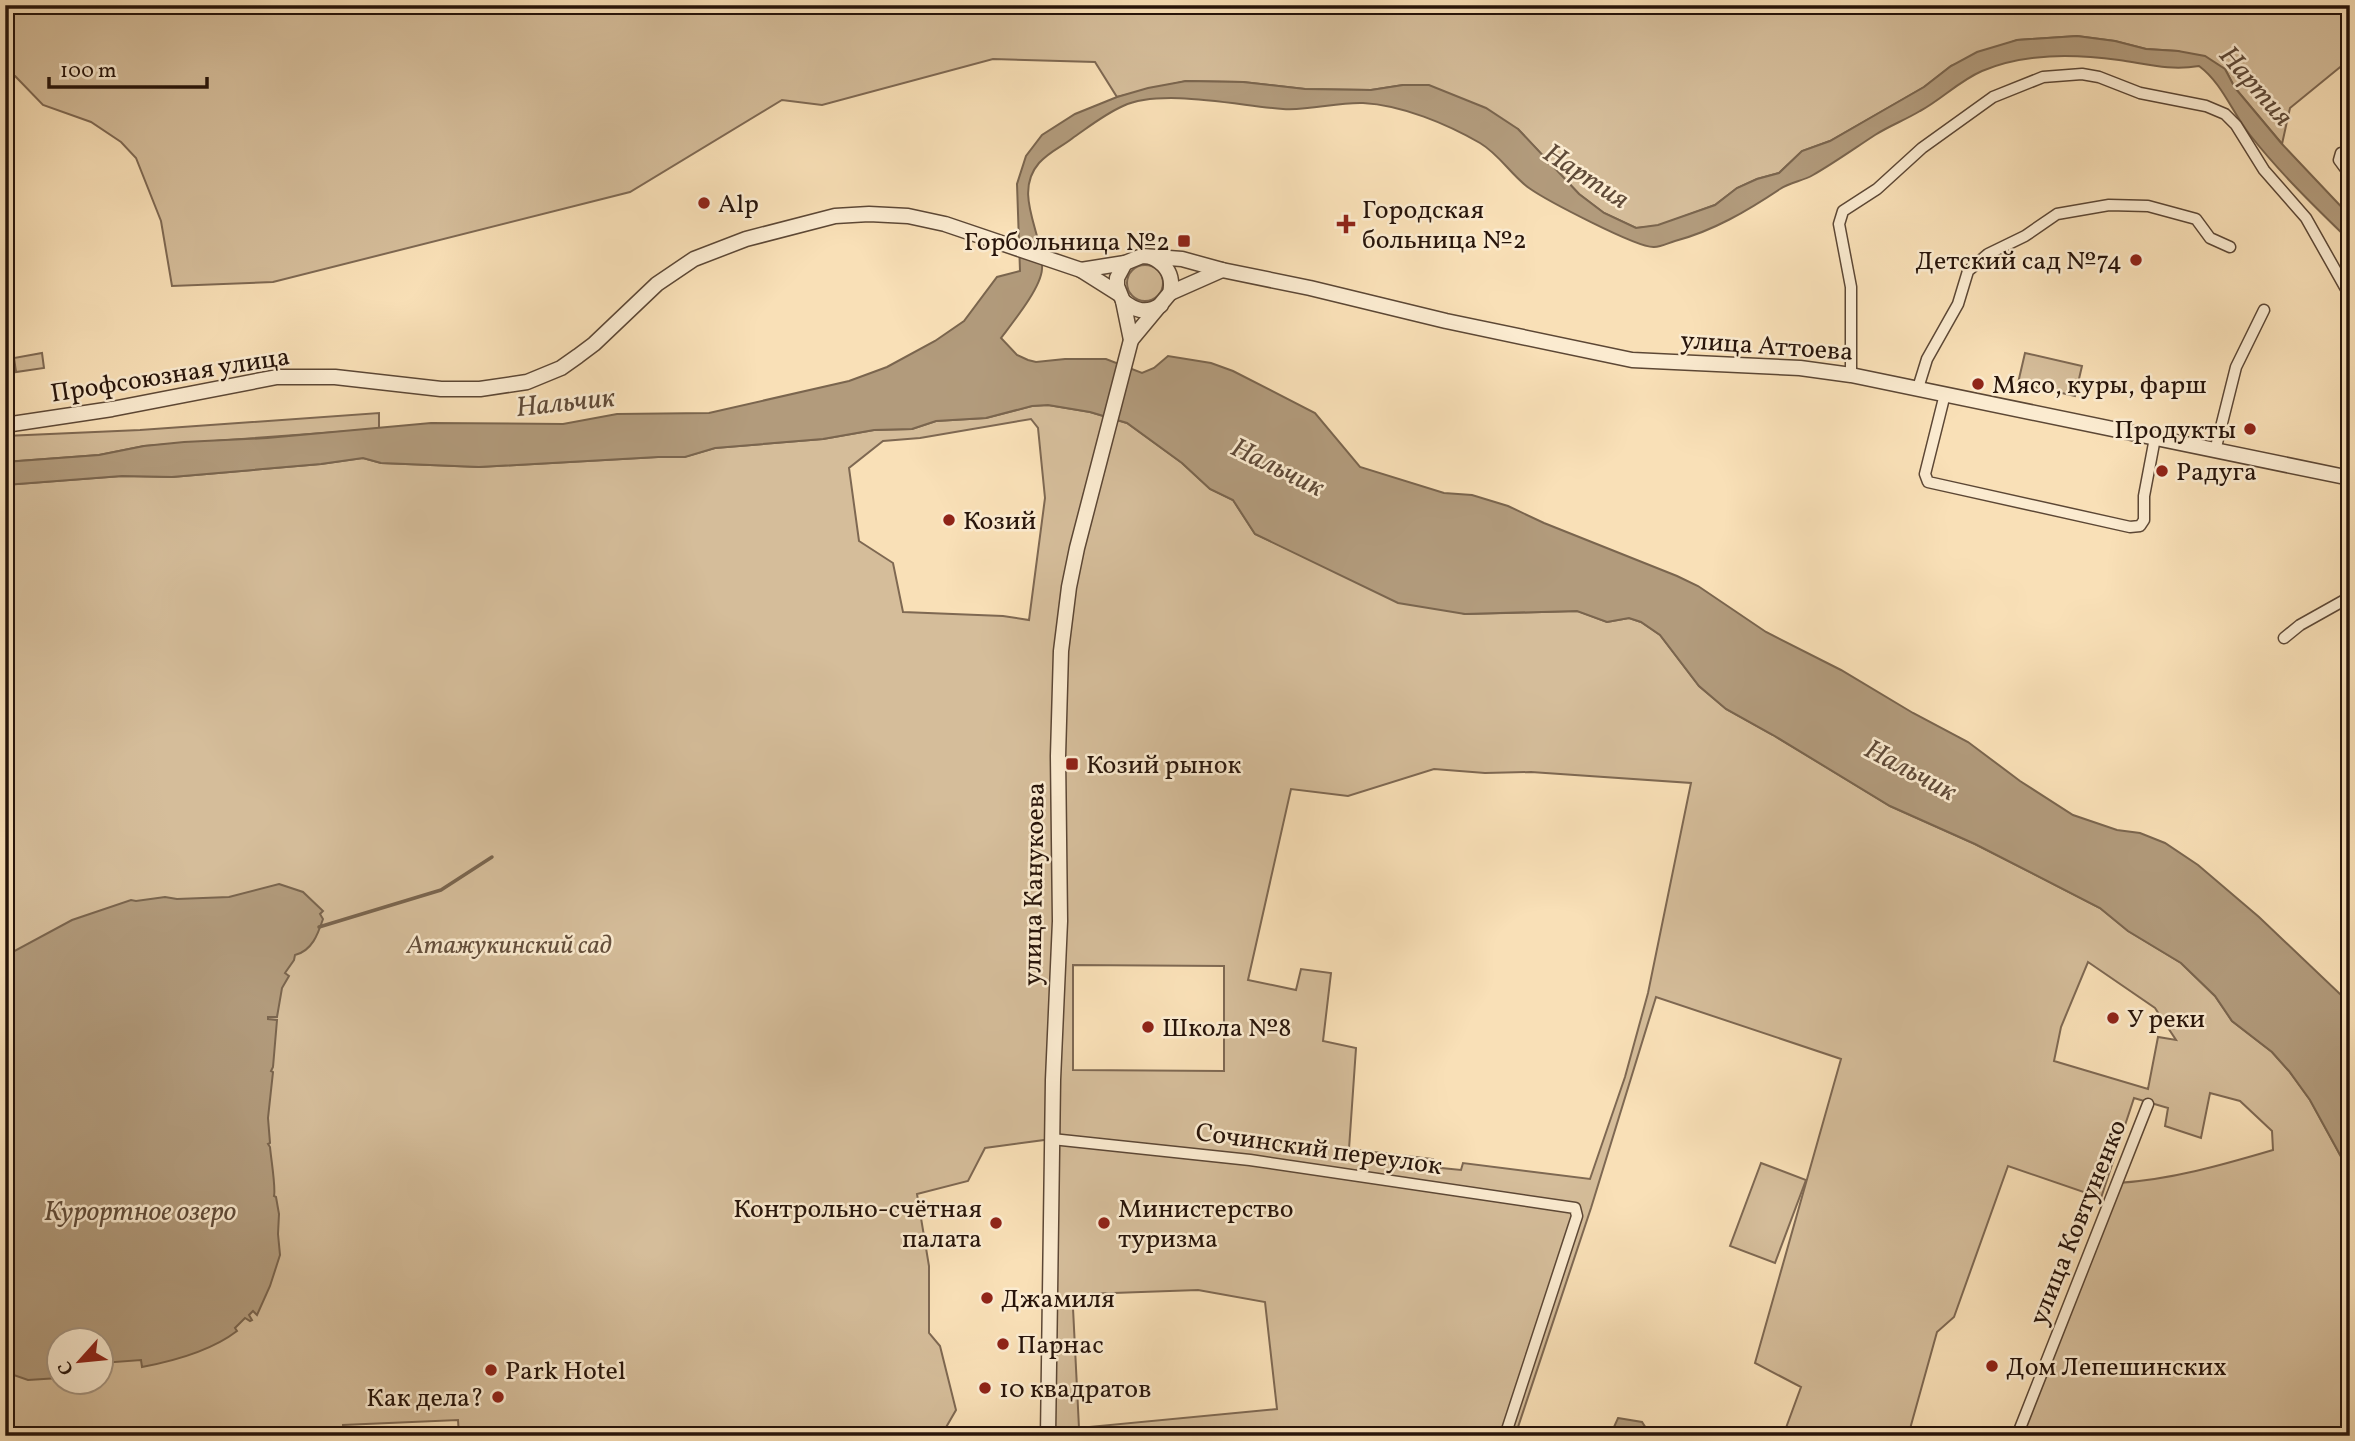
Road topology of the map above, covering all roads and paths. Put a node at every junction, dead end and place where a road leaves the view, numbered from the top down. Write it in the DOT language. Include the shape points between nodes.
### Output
graph roads {
  1 [pos="2341,153"];
  2 [pos="2350,175"];
  3 [pos="2230,247"];
  4 [pos="1151,257"];
  5 [pos="1125,263"];
  6 [pos="1081,270"];
  7 [pos="1222,270"];
  8 [pos="2350,296"];
  9 [pos="1121,298"];
  10 [pos="1166,299"];
  11 [pos="2264,310"];
  12 [pos="1131,340"];
  13 [pos="1851,375"];
  14 [pos="1918,388"];
  15 [pos="1945,394"];
  16 [pos="5,425"];
  17 [pos="2155,438"];
  18 [pos="2215,451"];
  19 [pos="2350,478"];
  20 [pos="2350,597"];
  21 [pos="2284,638"];
  22 [pos="2148,1104"];
  23 [pos="1052,1139"];
  24 [pos="1048,1436"];
  25 [pos="1505,1436"];
  26 [pos="2017,1436"];
  1 -- 2 [label="street" via="2339,160"];
  3 -- 14 [label="street" via="2210,238 2196,219 2148,206 2096,206 2057,215 1988,254 1968,271 1958,304 1927,359"];
  4 -- 5 [label="street"];
  4 -- 7 [label="street, улица Аттоева" via="1182,259"];
  4 -- 10 [label="street" via="1169,271 1172,286"];
  5 -- 6 [label="street"];
  5 -- 9 [label="street" via="1117,278"];
  6 -- 9 [label="street"];
  6 -- 16 [label="street, Профсоюзная улица" via="962,229 908,216 816,219 694,259 674,271 586,350 561,368 527,382 440,389 335,377 277,377"];
  7 -- 10 [label="street"];
  7 -- 13 [label="street, улица Аттоева" via="1632,360"];
  8 -- 13 [label="street" via="2306,218 2225,114 2132,91 2099,77 2057,75 1993,97 1922,148 1878,189 1843,211 1839,224 1851,287"];
  9 -- 10 [label="street" via="1146,311"];
  9 -- 12 [label="street"];
  10 -- 12 [label="street"];
  11 -- 18 [label="street" via="2236,367"];
  12 -- 23 [label="street, улица Канукоева" via="1077,548 1061,652 1060,921"];
  13 -- 14 [label="street, улица Аттоева"];
  14 -- 15 [label="street, улица Аттоева"];
  15 -- 17 [label="street, улица Аттоева"];
  15 -- 17 [label="street" via="1928,482 2130,527 2140,526 2144,520"];
  17 -- 18 [label="street, улица Аттоева"];
  18 -- 19 [label="street, улица Аттоева"];
  20 -- 21 [label="street"];
  22 -- 26 [label="street, улица Ковтуненко"];
  23 -- 24 [label="street, улица Канукоева"];
  23 -- 25 [label="street, Сочинский переулок" via="1250,1160 1574,1207 1577,1211"];
}
